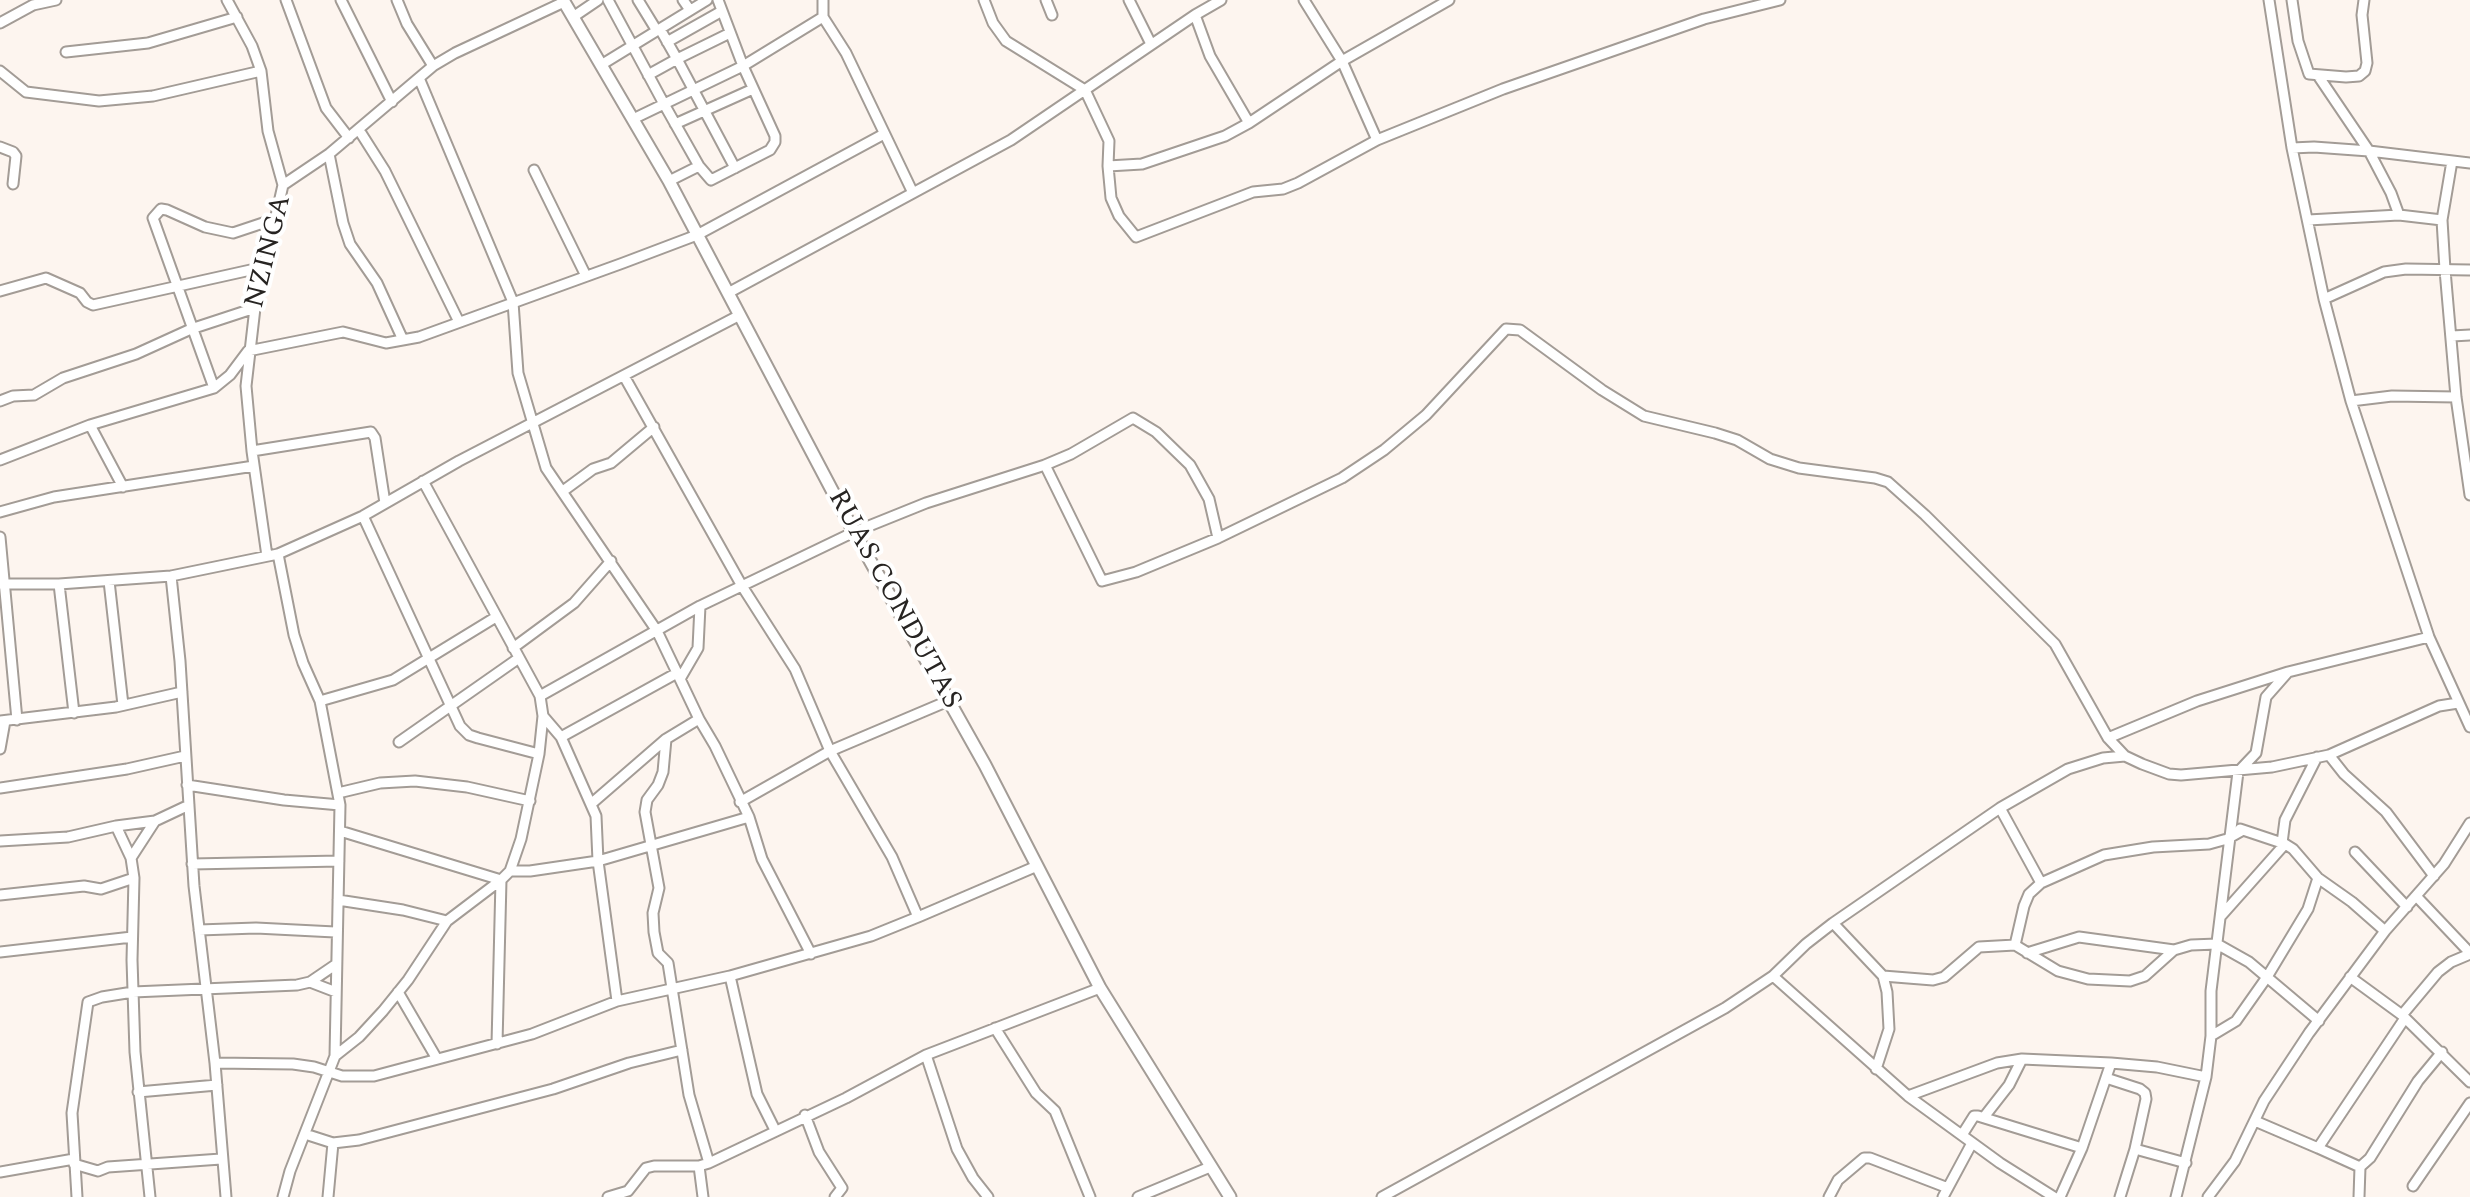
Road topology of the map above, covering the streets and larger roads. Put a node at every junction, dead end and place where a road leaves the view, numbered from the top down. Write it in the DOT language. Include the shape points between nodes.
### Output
graph roads {
  1 [pos="56,0"];
  2 [pos="227,0"];
  3 [pos="286,0"];
  4 [pos="341,0"];
  5 [pos="397,0"];
  6 [pos="598,0"];
  7 [pos="608,0"];
  8 [pos="638,0"];
  9 [pos="683,0"];
  10 [pos="707,0"];
  11 [pos="823,0"];
  12 [pos="984,0"];
  13 [pos="1046,0"];
  14 [pos="1221,0"];
  15 [pos="1304,0"];
  16 [pos="1449,0"];
  17 [pos="1780,0"];
  18 [pos="2269,0"];
  19 [pos="2292,0"];
  20 [pos="2364,0"];
  21 [pos="564,1"];
  22 [pos="1130,1"];
  23 [pos="721,4"];
  24 [pos="690,10"];
  25 [pos="1052,15"];
  26 [pos="1195,15"];
  27 [pos="237,17"];
  28 [pos="573,17"];
  29 [pos="823,17"];
  30 [pos="0,23"];
  31 [pos="658,30"];
  32 [pos="730,33"];
  33 [pos="667,42"];
  34 [pos="1151,44"];
  35 [pos="633,46"];
  36 [pos="66,52"];
  37 [pos="677,59"];
  38 [pos="1342,61"];
  39 [pos="601,65"];
  40 [pos="433,66"];
  41 [pos="743,66"];
  42 [pos="0,71"];
  43 [pos="261,71"];
  44 [pos="648,75"];
  45 [pos="2319,77"];
  46 [pos="419,78"];
  47 [pos="753,89"];
  48 [pos="693,90"];
  49 [pos="1085,90"];
  50 [pos="392,102"];
  51 [pos="664,104"];
  52 [pos="702,110"];
  53 [pos="633,119"];
  54 [pos="1249,123"];
  55 [pos="675,124"];
  56 [pos="359,130"];
  57 [pos="884,134"];
  58 [pos="349,138"];
  59 [pos="1377,140"];
  60 [pos="0,147"];
  61 [pos="2292,148"];
  62 [pos="2369,151"];
  63 [pos="329,154"];
  64 [pos="2452,161"];
  65 [pos="2470,163"];
  66 [pos="699,166"];
  67 [pos="1108,166"];
  68 [pos="735,168"];
  69 [pos="534,170"];
  70 [pos="669,181"];
  71 [pos="13,184"];
  72 [pos="283,185"];
  73 [pos="913,193"];
  74 [pos="2393,204"];
  75 [pos="2399,215"];
  76 [pos="2385,216"];
  77 [pos="275,219"];
  78 [pos="2308,220"];
  79 [pos="2442,220"];
  80 [pos="697,235"];
  81 [pos="264,267"];
  82 [pos="2445,270"];
  83 [pos="2470,270"];
  84 [pos="586,276"];
  85 [pos="176,286"];
  86 [pos="0,291"];
  87 [pos="728,293"];
  88 [pos="2324,299"];
  89 [pos="513,302"];
  90 [pos="255,308"];
  91 [pos="740,315"];
  92 [pos="459,322"];
  93 [pos="191,329"];
  94 [pos="2470,335"];
  95 [pos="2452,336"];
  96 [pos="403,340"];
  97 [pos="248,351"];
  98 [pos="624,376"];
  99 [pos="214,388"];
  100 [pos="2456,397"];
  101 [pos="0,401"];
  102 [pos="2351,401"];
  103 [pos="532,423"];
  104 [pos="90,425"];
  105 [pos="654,427"];
  106 [pos="252,451"];
  107 [pos="0,460"];
  108 [pos="1045,465"];
  109 [pos="254,466"];
  110 [pos="423,481"];
  111 [pos="123,487"];
  112 [pos="563,491"];
  113 [pos="2470,495"];
  114 [pos="385,503"];
  115 [pos="0,512"];
  116 [pos="363,516"];
  117 [pos="854,532"];
  118 [pos="0,537"];
  119 [pos="1218,538"];
  120 [pos="272,555"];
  121 [pos="611,561"];
  122 [pos="171,576"];
  123 [pos="109,581"];
  124 [pos="3,584"];
  125 [pos="59,584"];
  126 [pos="742,586"];
  127 [pos="700,606"];
  128 [pos="496,617"];
  129 [pos="657,631"];
  130 [pos="2429,637"];
  131 [pos="513,648"];
  132 [pos="519,658"];
  133 [pos="427,659"];
  134 [pos="2288,672"];
  135 [pos="679,676"];
  136 [pos="182,692"];
  137 [pos="540,696"];
  138 [pos="320,701"];
  139 [pos="948,701"];
  140 [pos="2458,703"];
  141 [pos="123,705"];
  142 [pos="453,707"];
  143 [pos="74,713"];
  144 [pos="543,716"];
  145 [pos="699,719"];
  146 [pos="17,720"];
  147 [pos="2,721"];
  148 [pos="2470,727"];
  149 [pos="561,737"];
  150 [pos="2108,738"];
  151 [pos="666,739"];
  152 [pos="399,742"];
  153 [pos="0,749"];
  154 [pos="830,751"];
  155 [pos="539,754"];
  156 [pos="2329,755"];
  157 [pos="185,756"];
  158 [pos="2125,756"];
  159 [pos="2317,757"];
  160 [pos="2238,772"];
  161 [pos="187,785"];
  162 [pos="0,788"];
  163 [pos="338,793"];
  164 [pos="530,801"];
  165 [pos="740,802"];
  166 [pos="591,804"];
  167 [pos="189,805"];
  168 [pos="340,805"];
  169 [pos="2000,808"];
  170 [pos="749,817"];
  171 [pos="155,821"];
  172 [pos="2231,822"];
  173 [pos="2470,823"];
  174 [pos="116,826"];
  175 [pos="2243,830"];
  176 [pos="340,831"];
  177 [pos="2227,839"];
  178 [pos="0,841"];
  179 [pos="2284,843"];
  180 [pos="651,844"];
  181 [pos="2355,852"];
  182 [pos="131,858"];
  183 [pos="339,861"];
  184 [pos="598,861"];
  185 [pos="192,864"];
  186 [pos="1037,866"];
  187 [pos="510,871"];
  188 [pos="2434,876"];
  189 [pos="134,878"];
  190 [pos="2318,878"];
  191 [pos="501,880"];
  192 [pos="2041,883"];
  193 [pos="0,895"];
  194 [pos="2417,897"];
  195 [pos="338,900"];
  196 [pos="2407,907"];
  197 [pos="2221,916"];
  198 [pos="918,917"];
  199 [pos="447,921"];
  200 [pos="1833,923"];
  201 [pos="199,930"];
  202 [pos="2385,931"];
  203 [pos="335,932"];
  204 [pos="132,937"];
  205 [pos="2217,944"];
  206 [pos="2015,945"];
  207 [pos="2174,950"];
  208 [pos="0,952"];
  209 [pos="2027,953"];
  210 [pos="2470,953"];
  211 [pos="811,954"];
  212 [pos="335,965"];
  213 [pos="730,976"];
  214 [pos="1773,976"];
  215 [pos="1883,976"];
  216 [pos="2267,977"];
  217 [pos="2350,977"];
  218 [pos="310,982"];
  219 [pos="1100,988"];
  220 [pos="204,989"];
  221 [pos="671,989"];
  222 [pos="133,992"];
  223 [pos="336,992"];
  224 [pos="398,992"];
  225 [pos="617,1001"];
  226 [pos="2403,1016"];
  227 [pos="2319,1021"];
  228 [pos="995,1028"];
  229 [pos="2211,1036"];
  230 [pos="497,1044"];
  231 [pos="682,1050"];
  232 [pos="2442,1052"];
  233 [pos="926,1055"];
  234 [pos="335,1056"];
  235 [pos="437,1059"];
  236 [pos="2022,1059"];
  237 [pos="215,1063"];
  238 [pos="2111,1063"];
  239 [pos="1876,1069"];
  240 [pos="330,1071"];
  241 [pos="2206,1077"];
  242 [pos="2106,1078"];
  243 [pos="2470,1082"];
  244 [pos="217,1085"];
  245 [pos="138,1092"];
  246 [pos="1908,1096"];
  247 [pos="2470,1103"];
  248 [pos="805,1115"];
  249 [pos="1984,1117"];
  250 [pos="2255,1121"];
  251 [pos="775,1130"];
  252 [pos="305,1134"];
  253 [pos="1962,1135"];
  254 [pos="333,1143"];
  255 [pos="1972,1143"];
  256 [pos="2082,1148"];
  257 [pos="2318,1148"];
  258 [pos="2135,1149"];
  259 [pos="221,1159"];
  260 [pos="74,1162"];
  261 [pos="2186,1163"];
  262 [pos="146,1164"];
  263 [pos="704,1164"];
  264 [pos="1210,1167"];
  265 [pos="2360,1167"];
  266 [pos="0,1172"];
  267 [pos="2413,1186"];
  268 [pos="1945,1192"];
  269 [pos="628,1194"];
  270 [pos="77,1197"];
  271 [pos="150,1197"];
  272 [pos="226,1197"];
  273 [pos="283,1197"];
  274 [pos="328,1197"];
  275 [pos="608,1197"];
  276 [pos="703,1197"];
  277 [pos="835,1197"];
  278 [pos="988,1197"];
  279 [pos="1090,1197"];
  280 [pos="1138,1197"];
  281 [pos="1230,1197"];
  282 [pos="1382,1197"];
  283 [pos="1829,1197"];
  284 [pos="2057,1197"];
  285 [pos="2120,1197"];
  286 [pos="2176,1197"];
  287 [pos="2208,1197"];
  288 [pos="2359,1197"];
  1 -- 30 [label="street" via="38,3"];
  2 -- 27 [label="street"];
  3 -- 58 [label="street" via="326,108"];
  4 -- 50 [label="street"];
  5 -- 40 [label="street"];
  6 -- 28 [label="street"];
  7 -- 35 [label="street"];
  8 -- 31 [label="street"];
  9 -- 24 [label="street"];
  10 -- 24 [label="street"];
  11 -- 29 [label="street"];
  12 -- 49 [label="street" via="1006,41"];
  13 -- 25 [label="street"];
  14 -- 26 [label="street"];
  15 -- 38 [label="street"];
  16 -- 38 [label="street"];
  17 -- 59 [label="street" via="1704,19 1503,89"];
  18 -- 61 [label="street"];
  19 -- 45 [label="street" via="2307,69"];
  20 -- 45 [label="street" via="2365,71 2359,76"];
  21 -- 28 [label="street, RUAS CONDUTAS"];
  21 -- 40 [label="street, NZINGA"];
  22 -- 34 [label="street"];
  23 -- 32 [label="street"];
  23 -- 33 [label="street"];
  24 -- 31 [label="street"];
  26 -- 34 [label="street"];
  26 -- 54 [label="street" via="1210,56"];
  27 -- 36 [label="street" via="148,43"];
  27 -- 43 [label="street"];
  28 -- 39 [label="street, RUAS CONDUTAS"];
  29 -- 41 [label="street"];
  29 -- 57 [label="street"];
  31 -- 33 [label="street"];
  31 -- 35 [label="street"];
  32 -- 37 [label="street"];
  32 -- 41 [label="street"];
  33 -- 37 [label="street"];
  34 -- 49 [label="street"];
  35 -- 39 [label="street"];
  35 -- 44 [label="street"];
  37 -- 44 [label="street"];
  37 -- 48 [label="street"];
  38 -- 54 [label="street"];
  38 -- 59 [label="street"];
  39 -- 53 [label="street, RUAS CONDUTAS"];
  40 -- 46 [label="street, NZINGA"];
  41 -- 47 [label="street"];
  41 -- 48 [label="street"];
  42 -- 43 [label="street" via="26,92 99,101 153,96"];
  43 -- 72 [label="street" via="268,131"];
  44 -- 51 [label="street"];
  45 -- 62 [label="street"];
  46 -- 50 [label="street, NZINGA"];
  46 -- 89 [label="street"];
  47 -- 52 [label="street"];
  47 -- 68 [label="street" via="775,142"];
  48 -- 51 [label="street"];
  48 -- 52 [label="street"];
  49 -- 67 [label="street" via="1109,141"];
  49 -- 73 [label="street" via="1011,140"];
  50 -- 56 [label="street, NZINGA"];
  51 -- 53 [label="street"];
  51 -- 55 [label="street"];
  52 -- 55 [label="street"];
  52 -- 68 [label="street"];
  53 -- 70 [label="street, RUAS CONDUTAS"];
  54 -- 67 [label="street" via="1153,160"];
  55 -- 66 [label="street"];
  56 -- 58 [label="street, NZINGA"];
  56 -- 92 [label="street" via="385,171"];
  57 -- 73 [label="street"];
  57 -- 80 [label="street"];
  58 -- 63 [label="street, NZINGA"];
  59 -- 67 [label="street" via="1298,183 1253,192 1136,237 1115,208"];
  60 -- 71 [label="street" via="16,156"];
  61 -- 62 [label="street"];
  61 -- 78 [label="street"];
  62 -- 64 [label="street"];
  62 -- 74 [label="street"];
  63 -- 72 [label="street, NZINGA"];
  63 -- 96 [label="street" via="350,244 377,283"];
  64 -- 65 [label="street"];
  64 -- 79 [label="street"];
  66 -- 68 [label="street" via="711,180"];
  66 -- 70 [label="street"];
  69 -- 84 [label="street"];
  70 -- 80 [label="street, RUAS CONDUTAS"];
  72 -- 77 [label="street, NZINGA"];
  73 -- 87 [label="street"];
  74 -- 75 [label="street"];
  74 -- 76 [label="street"];
  75 -- 76 [label="street"];
  75 -- 79 [label="street"];
  76 -- 78 [label="street"];
  77 -- 81 [label="street, NZINGA"];
  77 -- 85 [label="street" via="226,232 167,210 155,213"];
  78 -- 88 [label="street"];
  79 -- 82 [label="street"];
  80 -- 84 [label="street"];
  80 -- 87 [label="street, RUAS CONDUTAS"];
  81 -- 85 [label="street"];
  81 -- 90 [label="street, NZINGA"];
  82 -- 83 [label="street"];
  82 -- 88 [label="street" via="2384,272"];
  82 -- 95 [label="street"];
  84 -- 89 [label="street"];
  85 -- 86 [label="street" via="93,305 46,278"];
  85 -- 93 [label="street"];
  87 -- 91 [label="street, RUAS CONDUTAS"];
  88 -- 102 [label="street"];
  89 -- 92 [label="street"];
  89 -- 103 [label="street" via="517,365"];
  90 -- 93 [label="street"];
  90 -- 97 [label="street, NZINGA"];
  91 -- 98 [label="street"];
  91 -- 117 [label="street, RUAS CONDUTAS"];
  92 -- 96 [label="street"];
  93 -- 99 [label="street"];
  93 -- 101 [label="street" via="63,378 34,395"];
  94 -- 95 [label="street"];
  95 -- 100 [label="street"];
  96 -- 97 [label="street" via="386,343 343,332"];
  97 -- 99 [label="street"];
  97 -- 106 [label="street, NZINGA"];
  98 -- 103 [label="street"];
  98 -- 105 [label="street"];
  99 -- 104 [label="street"];
  100 -- 102 [label="street"];
  100 -- 113 [label="street"];
  102 -- 130 [label="street"];
  103 -- 110 [label="street"];
  103 -- 112 [label="street" via="546,468"];
  104 -- 107 [label="street"];
  104 -- 111 [label="street"];
  105 -- 112 [label="street" via="611,463"];
  105 -- 126 [label="street"];
  106 -- 109 [label="street, NZINGA"];
  106 -- 114 [label="street" via="371,432"];
  108 -- 117 [label="street"];
  108 -- 119 [label="street" via="1102,581"];
  108 -- 119 [label="street" via="1133,418 1190,465 1209,499"];
  109 -- 111 [label="street"];
  109 -- 120 [label="street, NZINGA"];
  110 -- 114 [label="street"];
  110 -- 128 [label="street"];
  111 -- 115 [label="street"];
  112 -- 121 [label="street"];
  114 -- 116 [label="street"];
  116 -- 120 [label="street"];
  116 -- 133 [label="street"];
  117 -- 126 [label="street"];
  117 -- 139 [label="street, RUAS CONDUTAS"];
  118 -- 124 [label="street"];
  119 -- 150 [label="street" via="1342,478 1384,450 1426,415 1502,332 1516,328 1644,416 1726,437 1799,468 1888,482 2055,644"];
  120 -- 122 [label="street"];
  120 -- 138 [label="street, NZINGA" via="298,649"];
  121 -- 129 [label="street"];
  121 -- 131 [label="street" via="574,603"];
  122 -- 123 [label="street"];
  122 -- 136 [label="street"];
  123 -- 125 [label="street"];
  123 -- 141 [label="street"];
  124 -- 125 [label="street"];
  124 -- 146 [label="street"];
  125 -- 143 [label="street"];
  126 -- 127 [label="street"];
  126 -- 154 [label="street" via="795,669"];
  127 -- 129 [label="street"];
  127 -- 135 [label="street" via="698,648"];
  128 -- 131 [label="street"];
  128 -- 133 [label="street"];
  129 -- 135 [label="street"];
  129 -- 137 [label="street"];
  130 -- 134 [label="street"];
  130 -- 140 [label="street"];
  131 -- 132 [label="street"];
  132 -- 137 [label="street"];
  132 -- 142 [label="street"];
  133 -- 138 [label="street" via="387,682"];
  133 -- 142 [label="street"];
  134 -- 150 [label="street" via="2197,701"];
  134 -- 160 [label="street" via="2266,697 2256,753"];
  135 -- 145 [label="street"];
  135 -- 149 [label="street"];
  136 -- 141 [label="street"];
  136 -- 157 [label="street"];
  137 -- 144 [label="street"];
  138 -- 163 [label="street, NZINGA"];
  139 -- 154 [label="street"];
  139 -- 186 [label="street, RUAS CONDUTAS"];
  140 -- 148 [label="street"];
  140 -- 156 [label="street" via="2439,706"];
  141 -- 143 [label="street"];
  142 -- 152 [label="street"];
  142 -- 155 [label="street" via="469,735"];
  143 -- 146 [label="street"];
  144 -- 149 [label="street"];
  144 -- 155 [label="street"];
  145 -- 151 [label="street"];
  145 -- 165 [label="street"];
  146 -- 147 [label="street"];
  147 -- 153 [label="street"];
  149 -- 166 [label="street"];
  150 -- 158 [label="street"];
  151 -- 166 [label="street"];
  151 -- 180 [label="street" via="663,772 645,805"];
  154 -- 165 [label="street"];
  154 -- 198 [label="street" via="892,857"];
  155 -- 164 [label="street"];
  156 -- 159 [label="street"];
  156 -- 188 [label="street" via="2386,812"];
  157 -- 161 [label="street"];
  157 -- 162 [label="street"];
  158 -- 160 [label="street" via="2174,775"];
  158 -- 169 [label="street" via="2068,769"];
  159 -- 160 [label="street"];
  159 -- 179 [label="street" via="2285,820"];
  160 -- 172 [label="street"];
  161 -- 167 [label="street"];
  161 -- 168 [label="street"];
  163 -- 164 [label="street" via="415,781"];
  163 -- 168 [label="street, NZINGA"];
  164 -- 187 [label="street"];
  165 -- 170 [label="street"];
  166 -- 184 [label="street"];
  167 -- 171 [label="street"];
  167 -- 185 [label="street"];
  168 -- 176 [label="street, NZINGA"];
  169 -- 192 [label="street"];
  169 -- 200 [label="street"];
  170 -- 180 [label="street"];
  170 -- 211 [label="street" via="762,859"];
  171 -- 174 [label="street"];
  171 -- 182 [label="street"];
  172 -- 175 [label="street"];
  172 -- 177 [label="street"];
  173 -- 188 [label="street"];
  174 -- 178 [label="street" via="68,837"];
  174 -- 182 [label="street"];
  175 -- 177 [label="street"];
  175 -- 179 [label="street"];
  176 -- 183 [label="street, NZINGA"];
  176 -- 191 [label="street"];
  177 -- 192 [label="street" via="2104,855"];
  177 -- 197 [label="street"];
  179 -- 190 [label="street"];
  179 -- 197 [label="street"];
  180 -- 184 [label="street"];
  180 -- 221 [label="street" via="659,888 654,932 658,953 668,963"];
  181 -- 196 [label="street"];
  182 -- 189 [label="street"];
  183 -- 185 [label="street"];
  183 -- 195 [label="street, NZINGA"];
  184 -- 187 [label="street"];
  184 -- 225 [label="street"];
  185 -- 201 [label="street"];
  186 -- 198 [label="street"];
  186 -- 219 [label="street, RUAS CONDUTAS"];
  187 -- 191 [label="street"];
  188 -- 194 [label="street"];
  189 -- 193 [label="street" via="101,889 84,886"];
  189 -- 204 [label="street"];
  190 -- 202 [label="street"];
  190 -- 216 [label="street" via="2308,909"];
  191 -- 199 [label="street"];
  191 -- 230 [label="street"];
  192 -- 206 [label="street" via="2029,894"];
  194 -- 196 [label="street"];
  194 -- 210 [label="street"];
  195 -- 199 [label="street"];
  195 -- 203 [label="street, NZINGA"];
  196 -- 202 [label="street"];
  197 -- 205 [label="street"];
  198 -- 211 [label="street"];
  199 -- 224 [label="street"];
  200 -- 214 [label="street"];
  200 -- 215 [label="street"];
  201 -- 203 [label="street"];
  201 -- 220 [label="street"];
  202 -- 217 [label="street"];
  203 -- 212 [label="street, NZINGA"];
  204 -- 208 [label="street"];
  204 -- 222 [label="street"];
  205 -- 207 [label="street"];
  205 -- 216 [label="street"];
  205 -- 229 [label="street"];
  206 -- 209 [label="street"];
  206 -- 215 [label="street" via="1979,947 1933,980"];
  207 -- 209 [label="street" via="2079,937"];
  207 -- 209 [label="street" via="2145,976 2130,981 2058,971"];
  210 -- 226 [label="street" via="2445,966"];
  211 -- 213 [label="street"];
  212 -- 218 [label="street"];
  212 -- 223 [label="street, NZINGA"];
  213 -- 221 [label="street"];
  213 -- 251 [label="street" via="757,1094"];
  214 -- 239 [label="street"];
  214 -- 282 [label="street" via="1725,1008"];
  215 -- 239 [label="street" via="1889,1029"];
  216 -- 227 [label="street"];
  216 -- 229 [label="street" via="2236,1021"];
  217 -- 226 [label="street"];
  217 -- 227 [label="street"];
  218 -- 220 [label="street"];
  218 -- 223 [label="street"];
  219 -- 228 [label="street"];
  219 -- 264 [label="street, RUAS CONDUTAS"];
  220 -- 222 [label="street"];
  220 -- 237 [label="street"];
  221 -- 225 [label="street"];
  221 -- 231 [label="street"];
  222 -- 245 [label="street"];
  222 -- 260 [label="street" via="92,1000 86,1007 72,1113"];
  223 -- 234 [label="street, NZINGA"];
  224 -- 234 [label="street"];
  224 -- 235 [label="street"];
  225 -- 230 [label="street"];
  226 -- 232 [label="street"];
  226 -- 257 [label="street"];
  227 -- 250 [label="street"];
  228 -- 233 [label="street"];
  228 -- 279 [label="street" via="1036,1093 1055,1111"];
  229 -- 241 [label="street"];
  230 -- 235 [label="street"];
  231 -- 254 [label="street" via="487,1107"];
  231 -- 263 [label="street"];
  232 -- 243 [label="street"];
  232 -- 265 [label="street"];
  233 -- 248 [label="street"];
  233 -- 278 [label="street" via="957,1149"];
  234 -- 240 [label="street"];
  235 -- 240 [label="street" via="374,1076"];
  236 -- 238 [label="street"];
  236 -- 246 [label="street"];
  236 -- 249 [label="street"];
  237 -- 240 [label="street" via="273,1063"];
  237 -- 244 [label="street"];
  238 -- 241 [label="street"];
  238 -- 242 [label="street"];
  239 -- 246 [label="street"];
  240 -- 252 [label="street"];
  241 -- 261 [label="street"];
  242 -- 256 [label="street"];
  242 -- 258 [label="street" via="2145,1093"];
  244 -- 245 [label="street"];
  244 -- 259 [label="street"];
  245 -- 262 [label="street"];
  246 -- 253 [label="street"];
  247 -- 267 [label="street"];
  248 -- 251 [label="street"];
  248 -- 277 [label="street" via="819,1152 842,1188"];
  249 -- 253 [label="street" via="1974,1116"];
  249 -- 256 [label="street"];
  250 -- 257 [label="street"];
  250 -- 287 [label="street" via="2235,1161"];
  251 -- 263 [label="street"];
  252 -- 254 [label="street"];
  252 -- 273 [label="street"];
  253 -- 255 [label="street"];
  254 -- 274 [label="street"];
  255 -- 268 [label="street"];
  255 -- 284 [label="street"];
  256 -- 284 [label="street"];
  257 -- 265 [label="street"];
  258 -- 261 [label="street"];
  258 -- 285 [label="street"];
  259 -- 262 [label="street"];
  259 -- 272 [label="street"];
  260 -- 262 [label="street" via="98,1171"];
  260 -- 266 [label="street"];
  260 -- 270 [label="street"];
  261 -- 286 [label="street"];
  262 -- 271 [label="street"];
  263 -- 269 [label="street" via="646,1168"];
  263 -- 276 [label="street"];
  264 -- 280 [label="street"];
  264 -- 281 [label="street, RUAS CONDUTAS"];
  265 -- 288 [label="street"];
  268 -- 283 [label="street" via="1870,1158 1838,1180"];
  269 -- 275 [label="street"];
}
